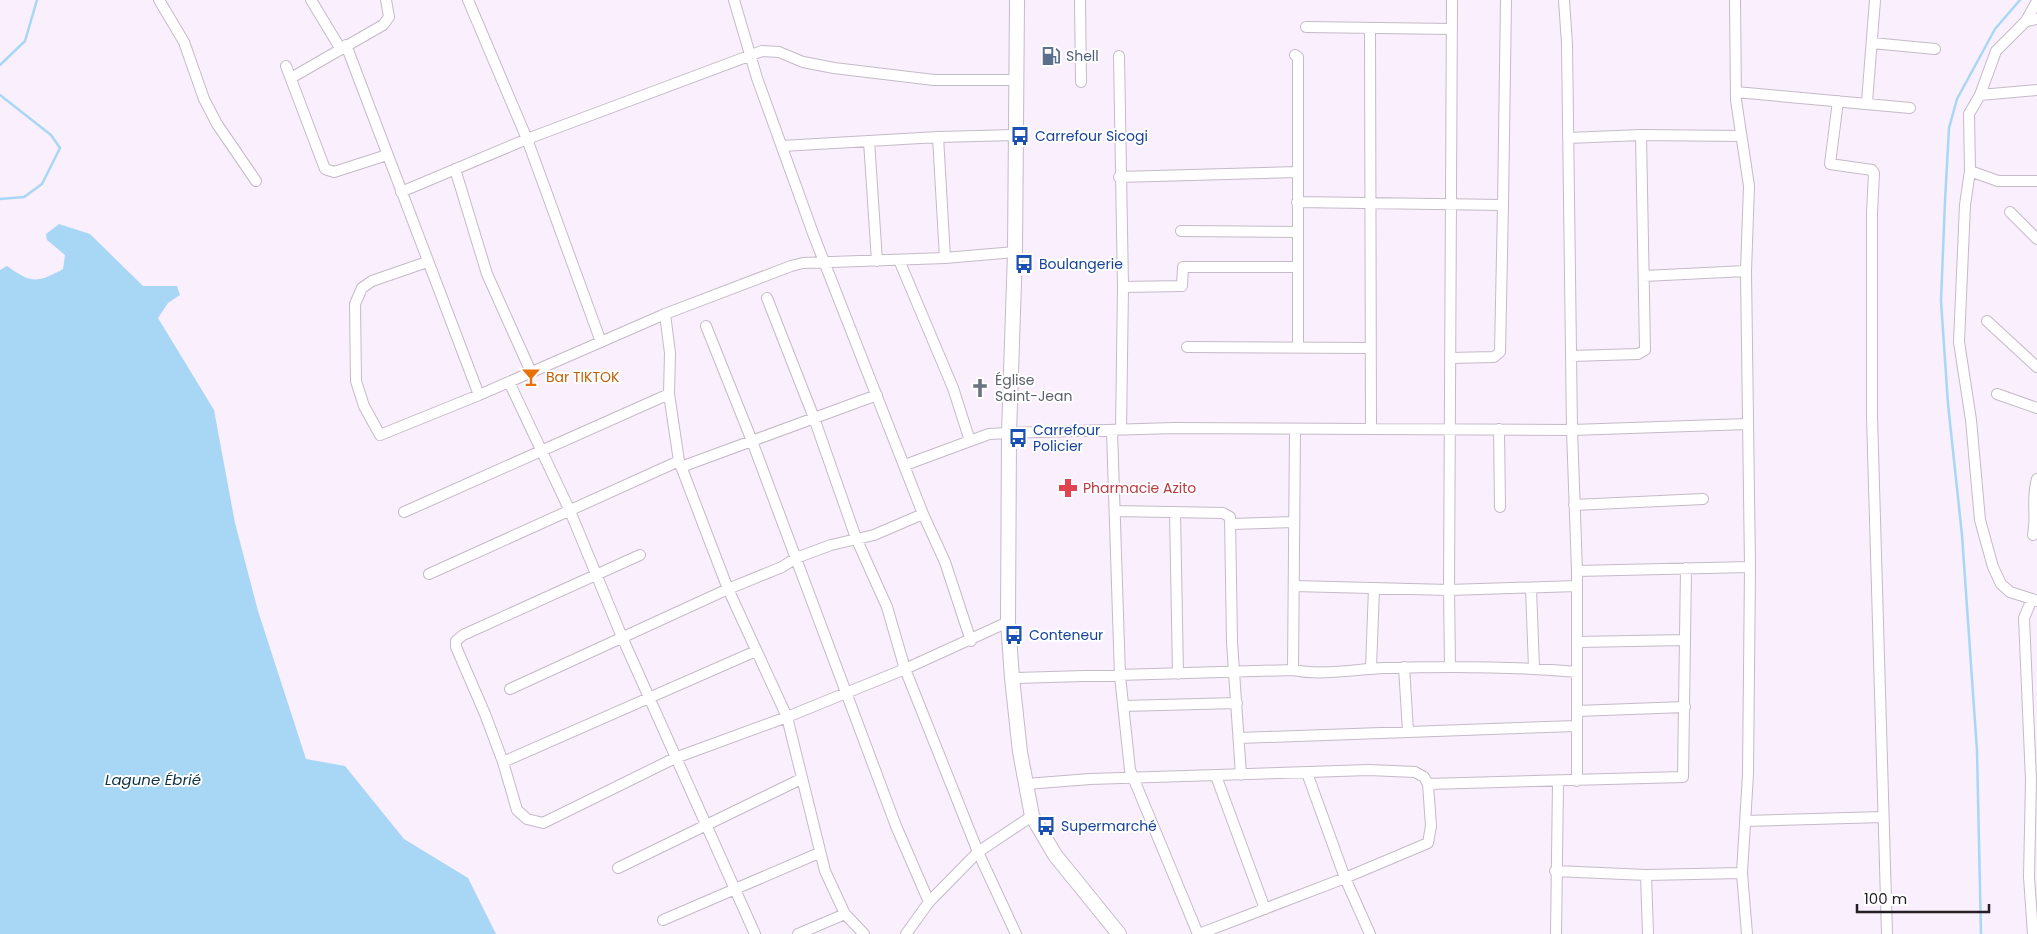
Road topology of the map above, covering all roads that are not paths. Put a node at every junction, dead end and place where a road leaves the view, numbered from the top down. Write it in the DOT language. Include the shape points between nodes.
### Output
graph roads {
  1 [pos="160,0"];
  2 [pos="310,0"];
  3 [pos="386,0"];
  4 [pos="468,0"];
  5 [pos="734,0"];
  6 [pos="1017,0"];
  7 [pos="1080,0"];
  8 [pos="1452,0"];
  9 [pos="1506,0"];
  10 [pos="1564,0"];
  11 [pos="1735,0"];
  12 [pos="1875,0"];
  13 [pos="2037,1"];
  14 [pos="2037,19"];
  15 [pos="2026,21"];
  16 [pos="1306,27"];
  17 [pos="1370,29"];
  18 [pos="1452,29"];
  19 [pos="1872,44"];
  20 [pos="343,46"];
  21 [pos="1935,49"];
  22 [pos="750,54"];
  23 [pos="1295,55"];
  24 [pos="1119,56"];
  25 [pos="286,66"];
  26 [pos="291,78"];
  27 [pos="1016,80"];
  28 [pos="1081,82"];
  29 [pos="2037,90"];
  30 [pos="1736,92"];
  31 [pos="1980,95"];
  32 [pos="1838,101"];
  33 [pos="1867,102"];
  34 [pos="1910,108"];
  35 [pos="1641,135"];
  36 [pos="1016,136"];
  37 [pos="1741,136"];
  38 [pos="938,137"];
  39 [pos="1568,138"];
  40 [pos="527,139"];
  41 [pos="869,141"];
  42 [pos="782,146"];
  43 [pos="387,154"];
  44 [pos="455,169"];
  45 [pos="1970,171"];
  46 [pos="1297,172"];
  47 [pos="1120,177"];
  48 [pos="256,181"];
  49 [pos="2037,181"];
  50 [pos="401,192"];
  51 [pos="1297,202"];
  52 [pos="1372,202"];
  53 [pos="1452,204"];
  54 [pos="1503,205"];
  55 [pos="2010,212"];
  56 [pos="1181,231"];
  57 [pos="1298,232"];
  58 [pos="2037,239"];
  59 [pos="1014,252"];
  60 [pos="945,258"];
  61 [pos="899,260"];
  62 [pos="877,261"];
  63 [pos="427,262"];
  64 [pos="824,263"];
  65 [pos="1298,267"];
  66 [pos="1746,270"];
  67 [pos="1644,276"];
  68 [pos="1123,287"];
  69 [pos="767,298"];
  70 [pos="665,314"];
  71 [pos="1987,321"];
  72 [pos="706,326"];
  73 [pos="601,342"];
  74 [pos="1187,347"];
  75 [pos="1298,348"];
  76 [pos="1370,348"];
  77 [pos="1571,356"];
  78 [pos="1450,358"];
  79 [pos="2037,368"];
  80 [pos="531,372"];
  81 [pos="509,382"];
  82 [pos="669,394"];
  83 [pos="1997,394"];
  84 [pos="479,395"];
  85 [pos="877,395"];
  86 [pos="2037,408"];
  87 [pos="814,418"];
  88 [pos="1748,424"];
  89 [pos="1295,429"];
  90 [pos="1371,429"];
  91 [pos="1450,429"];
  92 [pos="1499,429"];
  93 [pos="1572,430"];
  94 [pos="1117,431"];
  95 [pos="1009,433"];
  96 [pos="752,441"];
  97 [pos="970,441"];
  98 [pos="541,451"];
  99 [pos="680,464"];
  100 [pos="905,465"];
  101 [pos="2037,479"];
  102 [pos="1704,499"];
  103 [pos="1574,505"];
  104 [pos="1500,507"];
  105 [pos="570,511"];
  106 [pos="1115,511"];
  107 [pos="404,512"];
  108 [pos="1175,512"];
  109 [pos="923,514"];
  110 [pos="1294,522"];
  111 [pos="1231,524"];
  112 [pos="2033,535"];
  113 [pos="856,538"];
  114 [pos="640,555"];
  115 [pos="796,558"];
  116 [pos="1750,567"];
  117 [pos="1686,568"];
  118 [pos="1577,571"];
  119 [pos="429,574"];
  120 [pos="596,575"];
  121 [pos="1294,586"];
  122 [pos="1577,586"];
  123 [pos="1374,588"];
  124 [pos="1531,588"];
  125 [pos="728,589"];
  126 [pos="1448,590"];
  127 [pos="2035,600"];
  128 [pos="1008,622"];
  129 [pos="622,638"];
  130 [pos="1684,640"];
  131 [pos="970,641"];
  132 [pos="1577,642"];
  133 [pos="756,651"];
  134 [pos="1450,667"];
  135 [pos="1371,668"];
  136 [pos="1404,668"];
  137 [pos="1534,668"];
  138 [pos="905,670"];
  139 [pos="1294,670"];
  140 [pos="1235,672"];
  141 [pos="1577,672"];
  142 [pos="1178,674"];
  143 [pos="1120,676"];
  144 [pos="1012,678"];
  145 [pos="510,689"];
  146 [pos="848,693"];
  147 [pos="649,698"];
  148 [pos="1237,703"];
  149 [pos="1123,706"];
  150 [pos="1685,707"];
  151 [pos="1576,711"];
  152 [pos="787,717"];
  153 [pos="1576,726"];
  154 [pos="1408,731"];
  155 [pos="1239,738"];
  156 [pos="675,758"];
  157 [pos="503,762"];
  158 [pos="1307,772"];
  159 [pos="1241,775"];
  160 [pos="1216,776"];
  161 [pos="801,779"];
  162 [pos="1133,779"];
  163 [pos="1577,781"];
  164 [pos="1558,782"];
  165 [pos="2034,782"];
  166 [pos="1026,784"];
  167 [pos="1428,784"];
  168 [pos="1032,816"];
  169 [pos="1883,817"];
  170 [pos="1745,821"];
  171 [pos="705,825"];
  172 [pos="978,852"];
  173 [pos="819,853"];
  174 [pos="618,868"];
  175 [pos="1555,871"];
  176 [pos="1742,873"];
  177 [pos="1646,874"];
  178 [pos="1345,878"];
  179 [pos="2033,878"];
  180 [pos="735,888"];
  181 [pos="929,902"];
  182 [pos="1265,909"];
  183 [pos="845,914"];
  184 [pos="663,920"];
  185 [pos="754,934"];
  186 [pos="798,934"];
  187 [pos="864,934"];
  188 [pos="906,934"];
  189 [pos="1016,934"];
  190 [pos="1119,934"];
  191 [pos="1198,934"];
  192 [pos="1370,934"];
  193 [pos="1556,934"];
  194 [pos="1648,934"];
  195 [pos="1747,934"];
  196 [pos="1887,934"];
  197 [pos="2033,934"];
  1 -- 48 [label="street" via="184,42 204,99 217,124"];
  2 -- 20 [label="street"];
  3 -- 20 [label="street" via="389,17 383,25"];
  4 -- 40 [label="street"];
  5 -- 22 [label="street"];
  6 -- 27 [label="street"];
  7 -- 28 [label="street"];
  8 -- 18 [label="street"];
  9 -- 54 [label="street"];
  10 -- 39 [label="street"];
  11 -- 30 [label="street"];
  12 -- 19 [label="street"];
  13 -- 15 [label="street"];
  14 -- 15 [label="street"];
  15 -- 31 [label="street" via="1996,51"];
  16 -- 17 [label="street"];
  17 -- 18 [label="street"];
  17 -- 52 [label="street"];
  18 -- 53 [label="street"];
  19 -- 21 [label="street"];
  19 -- 33 [label="street"];
  20 -- 26 [label="street"];
  20 -- 43 [label="street"];
  22 -- 27 [label="street" via="779,52 803,62 834,68 934,80"];
  22 -- 40 [label="street"];
  22 -- 42 [label="street"];
  23 -- 46 [label="street" via="1298,57"];
  24 -- 47 [label="street"];
  25 -- 26 [label="street"];
  26 -- 43 [label="street" via="325,169 334,172"];
  27 -- 36 [label="street"];
  29 -- 31 [label="street"];
  30 -- 32 [label="street"];
  30 -- 37 [label="street"];
  31 -- 45 [label="street" via="1969,114"];
  32 -- 33 [label="street"];
  32 -- 169 [label="street" via="1830,164 1872,170 1874,173 1872,416"];
  33 -- 34 [label="street"];
  35 -- 37 [label="street"];
  35 -- 39 [label="street"];
  35 -- 67 [label="street"];
  36 -- 38 [label="street"];
  36 -- 59 [label="street"];
  37 -- 66 [label="street" via="1749,186"];
  38 -- 41 [label="street"];
  38 -- 60 [label="street"];
  39 -- 77 [label="street"];
  40 -- 44 [label="street"];
  40 -- 73 [label="street"];
  41 -- 42 [label="street"];
  41 -- 62 [label="street"];
  42 -- 64 [label="street"];
  43 -- 50 [label="street"];
  44 -- 50 [label="street"];
  44 -- 80 [label="street" via="487,274"];
  45 -- 49 [label="street" via="1998,181"];
  45 -- 127 [label="street" via="1965,205 1959,342 1971,420 1980,520 2001,584 2010,592"];
  46 -- 47 [label="street"];
  46 -- 51 [label="street"];
  47 -- 68 [label="street"];
  50 -- 63 [label="street"];
  51 -- 52 [label="street"];
  51 -- 57 [label="street"];
  52 -- 53 [label="street"];
  52 -- 76 [label="street"];
  53 -- 54 [label="street"];
  53 -- 78 [label="street"];
  54 -- 78 [label="street" via="1500,352 1494,357"];
  55 -- 58 [label="street"];
  56 -- 57 [label="street"];
  57 -- 65 [label="street"];
  59 -- 60 [label="street"];
  59 -- 95 [label="street"];
  60 -- 61 [label="street"];
  61 -- 62 [label="street"];
  61 -- 97 [label="street" via="954,388"];
  62 -- 64 [label="street"];
  63 -- 84 [label="street"];
  63 -- 84 [label="street" via="372,282 358,293 354,361 364,406 376,430 386,434"];
  64 -- 70 [label="street" via="791,266"];
  64 -- 85 [label="street"];
  65 -- 68 [label="street" via="1183,267 1182,286"];
  65 -- 75 [label="street"];
  66 -- 67 [label="street"];
  66 -- 88 [label="street"];
  67 -- 77 [label="street" via="1645,350 1638,354"];
  68 -- 94 [label="street"];
  69 -- 87 [label="street"];
  70 -- 73 [label="street"];
  70 -- 82 [label="street" via="670,353"];
  71 -- 79 [label="street"];
  72 -- 96 [label="street"];
  73 -- 80 [label="street"];
  74 -- 75 [label="street"];
  75 -- 76 [label="street"];
  76 -- 90 [label="street"];
  77 -- 93 [label="street"];
  78 -- 91 [label="street"];
  80 -- 81 [label="street"];
  81 -- 84 [label="street"];
  81 -- 98 [label="street"];
  82 -- 98 [label="street"];
  82 -- 99 [label="street"];
  83 -- 86 [label="street"];
  85 -- 87 [label="street"];
  85 -- 100 [label="street"];
  87 -- 96 [label="street"];
  87 -- 113 [label="street"];
  88 -- 93 [label="street"];
  88 -- 116 [label="street"];
  89 -- 90 [label="street"];
  89 -- 94 [label="street"];
  89 -- 110 [label="street"];
  90 -- 91 [label="street"];
  91 -- 92 [label="street"];
  91 -- 126 [label="street"];
  92 -- 93 [label="street"];
  92 -- 104 [label="street"];
  93 -- 103 [label="street"];
  94 -- 95 [label="street"];
  94 -- 106 [label="street"];
  95 -- 97 [label="street" via="989,434"];
  95 -- 128 [label="street"];
  96 -- 99 [label="street"];
  96 -- 115 [label="street"];
  97 -- 100 [label="street"];
  98 -- 105 [label="street"];
  98 -- 107 [label="street"];
  99 -- 105 [label="street"];
  99 -- 125 [label="street"];
  100 -- 109 [label="street"];
  101 -- 112 [label="street" via="2033,492 2036,518"];
  102 -- 103 [label="street"];
  103 -- 118 [label="street"];
  105 -- 119 [label="street"];
  105 -- 120 [label="street"];
  106 -- 108 [label="street"];
  106 -- 143 [label="street"];
  108 -- 111 [label="street" via="1223,512 1230,517"];
  108 -- 142 [label="street"];
  109 -- 113 [label="street" via="874,535"];
  109 -- 131 [label="street" via="945,562"];
  110 -- 111 [label="street"];
  110 -- 121 [label="street"];
  111 -- 140 [label="street"];
  113 -- 115 [label="street"];
  113 -- 138 [label="street" via="886,607"];
  114 -- 120 [label="street"];
  115 -- 125 [label="street"];
  115 -- 146 [label="street"];
  116 -- 117 [label="street"];
  116 -- 170 [label="street"];
  117 -- 118 [label="street"];
  117 -- 130 [label="street"];
  118 -- 122 [label="street"];
  120 -- 129 [label="street"];
  120 -- 157 [label="street" via="456,641"];
  121 -- 123 [label="street"];
  121 -- 139 [label="street"];
  122 -- 124 [label="street"];
  122 -- 132 [label="street"];
  123 -- 126 [label="street"];
  123 -- 135 [label="street"];
  124 -- 126 [label="street"];
  124 -- 137 [label="street"];
  125 -- 129 [label="street"];
  125 -- 133 [label="street"];
  126 -- 134 [label="street"];
  127 -- 165 [label="street" via="2024,618"];
  128 -- 131 [label="street"];
  128 -- 144 [label="street"];
  129 -- 145 [label="street"];
  129 -- 147 [label="street"];
  130 -- 132 [label="street"];
  130 -- 150 [label="street"];
  131 -- 138 [label="street"];
  132 -- 141 [label="street"];
  133 -- 147 [label="street"];
  133 -- 152 [label="street"];
  134 -- 136 [label="street"];
  134 -- 137 [label="street"];
  135 -- 136 [label="street"];
  135 -- 139 [label="street" via="1314,673"];
  136 -- 154 [label="street"];
  137 -- 141 [label="street"];
  138 -- 146 [label="street"];
  138 -- 172 [label="street"];
  139 -- 140 [label="street"];
  140 -- 142 [label="street"];
  140 -- 148 [label="street"];
  141 -- 151 [label="street"];
  142 -- 143 [label="street"];
  143 -- 144 [label="street"];
  143 -- 149 [label="street"];
  144 -- 166 [label="street"];
  146 -- 152 [label="street"];
  146 -- 181 [label="street" via="896,826"];
  147 -- 156 [label="street"];
  147 -- 157 [label="street"];
  148 -- 149 [label="street"];
  148 -- 155 [label="street"];
  149 -- 162 [label="street"];
  150 -- 151 [label="street"];
  150 -- 163 [label="street" via="1684,777"];
  151 -- 153 [label="street"];
  152 -- 156 [label="street"];
  152 -- 161 [label="street"];
  153 -- 154 [label="street"];
  153 -- 163 [label="street"];
  154 -- 155 [label="street"];
  155 -- 159 [label="street"];
  156 -- 157 [label="street" via="544,823 527,819 517,810"];
  156 -- 171 [label="street"];
  158 -- 159 [label="street"];
  158 -- 167 [label="street" via="1399,770 1415,772"];
  158 -- 178 [label="street"];
  159 -- 160 [label="street"];
  160 -- 162 [label="street"];
  160 -- 182 [label="street"];
  161 -- 171 [label="street"];
  161 -- 173 [label="street" via="814,819"];
  162 -- 166 [label="street"];
  162 -- 191 [label="street"];
  163 -- 164 [label="street"];
  164 -- 167 [label="street"];
  164 -- 175 [label="street"];
  165 -- 179 [label="street"];
  166 -- 168 [label="street"];
  167 -- 178 [label="street" via="1431,826 1428,843"];
  168 -- 172 [label="street"];
  168 -- 190 [label="street" via="1055,856"];
  169 -- 170 [label="street"];
  169 -- 196 [label="street"];
  170 -- 176 [label="street"];
  171 -- 174 [label="street"];
  171 -- 180 [label="street"];
  172 -- 181 [label="street"];
  172 -- 189 [label="street"];
  173 -- 180 [label="street"];
  173 -- 183 [label="street"];
  175 -- 177 [label="street"];
  175 -- 193 [label="street"];
  176 -- 177 [label="street"];
  176 -- 195 [label="street"];
  177 -- 194 [label="street"];
  178 -- 182 [label="street"];
  178 -- 192 [label="street"];
  179 -- 197 [label="street"];
  180 -- 184 [label="street"];
  180 -- 185 [label="street"];
  181 -- 188 [label="street"];
  182 -- 191 [label="street"];
  183 -- 186 [label="street"];
  183 -- 187 [label="street"];
}
